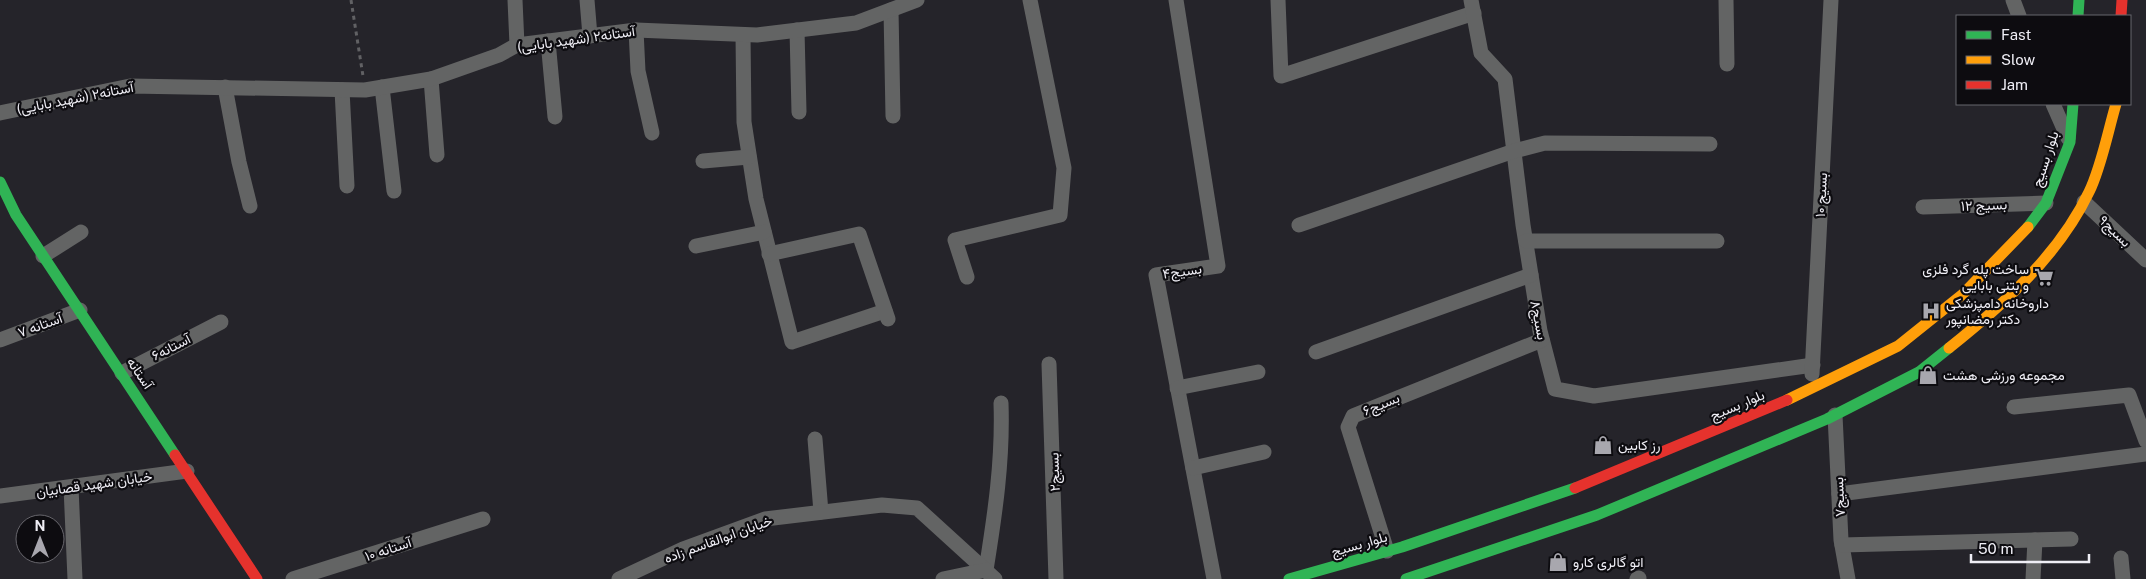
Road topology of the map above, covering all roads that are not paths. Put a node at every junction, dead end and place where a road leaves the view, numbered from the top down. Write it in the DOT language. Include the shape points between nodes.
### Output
graph roads {
  1 [pos="515,0"];
  2 [pos="587,0"];
  3 [pos="917,0"];
  4 [pos="1030,0"];
  5 [pos="1176,0"];
  6 [pos="1278,0"];
  7 [pos="1726,0"];
  8 [pos="1831,0"];
  9 [pos="2013,0"];
  10 [pos="2080,0"];
  11 [pos="2122,0"];
  12 [pos="1472,6"];
  13 [pos="891,10"];
  14 [pos="2019,15"];
  15 [pos="2078,15"];
  16 [pos="2121,15"];
  17 [pos="636,30"];
  18 [pos="797,30"];
  19 [pos="743,35"];
  20 [pos="590,36"];
  21 [pos="548,41"];
  22 [pos="517,45"];
  23 [pos="1727,64"];
  24 [pos="431,79"];
  25 [pos="225,87"];
  26 [pos="382,87"];
  27 [pos="342,90"];
  28 [pos="2053,105"];
  29 [pos="2072,105"];
  30 [pos="2116,108"];
  31 [pos="799,112"];
  32 [pos="0,113"];
  33 [pos="892,116"];
  34 [pos="555,117"];
  35 [pos="652,133"];
  36 [pos="2070,142"];
  37 [pos="1710,144"];
  38 [pos="1514,151"];
  39 [pos="438,155"];
  40 [pos="749,157"];
  41 [pos="703,161"];
  42 [pos="0,182"];
  43 [pos="347,186"];
  44 [pos="394,191"];
  45 [pos="2084,202"];
  46 [pos="2046,203"];
  47 [pos="250,206"];
  48 [pos="1923,207"];
  49 [pos="1298,225"];
  50 [pos="81,232"];
  51 [pos="764,232"];
  52 [pos="1526,241"];
  53 [pos="1717,241"];
  54 [pos="696,246"];
  55 [pos="769,254"];
  56 [pos="43,256"];
  57 [pos="2146,260"];
  58 [pos="1531,275"];
  59 [pos="967,277"];
  60 [pos="80,310"];
  61 [pos="221,322"];
  62 [pos="0,340"];
  63 [pos="1542,340"];
  64 [pos="1316,352"];
  65 [pos="1049,364"];
  66 [pos="1813,365"];
  67 [pos="1258,372"];
  68 [pos="122,373"];
  69 [pos="1178,388"];
  70 [pos="1811,390"];
  71 [pos="1001,403"];
  72 [pos="2014,406"];
  73 [pos="1835,415"];
  74 [pos="815,439"];
  75 [pos="2146,441"];
  76 [pos="1264,452"];
  77 [pos="2146,454"];
  78 [pos="1193,468"];
  79 [pos="188,471"];
  80 [pos="71,487"];
  81 [pos="1839,494"];
  82 [pos="0,496"];
  83 [pos="821,512"];
  84 [pos="483,519"];
  85 [pos="2071,538"];
  86 [pos="2035,540"];
  87 [pos="1842,545"];
  88 [pos="1387,551"];
  89 [pos="2121,558"];
  90 [pos="991,575"];
  91 [pos="75,579"];
  92 [pos="257,579"];
  93 [pos="293,579"];
  94 [pos="619,579"];
  95 [pos="943,579"];
  96 [pos="1056,579"];
  97 [pos="1214,579"];
  98 [pos="1289,579"];
  99 [pos="1406,579"];
  100 [pos="1848,579"];
  101 [pos="2033,579"];
  102 [pos="2124,579"];
  1 -- 22 [label="street"];
  2 -- 20 [label="street"];
  3 -- 13 [label="street, آستانه۲ (شهید بابایی)"];
  4 -- 59 [label="street" via="1064,168 1060,215 955,240"];
  5 -- 69 [label="street, بسیج۴" via="1218,266 1156,275"];
  6 -- 12 [label="street" via="1281,76"];
  7 -- 23 [label="street"];
  8 -- 66 [label="street, بسیج ۱۰"];
  9 -- 14 [label="street"];
  10 -- 15 [label="main road"];
  11 -- 16 [label="main road"];
  12 -- 38 [label="street, بسیج۸" via="1481,53 1505,79"];
  13 -- 18 [label="street, آستانه۲ (شهید بابایی)" via="856,23"];
  13 -- 33 [label="street"];
  17 -- 19 [label="street, آستانه۲ (شهید بابایی)"];
  17 -- 20 [label="street, آستانه۲ (شهید بابایی)"];
  17 -- 35 [label="street" via="638,71"];
  18 -- 19 [label="street, آستانه۲ (شهید بابایی)"];
  18 -- 31 [label="street"];
  19 -- 40 [label="street" via="744,122"];
  20 -- 21 [label="street, آستانه۲ (شهید بابایی)"];
  21 -- 22 [label="street, آستانه۲ (شهید بابایی)"];
  21 -- 34 [label="street"];
  22 -- 24 [label="street, آستانه۲ (شهید بابایی)"];
  24 -- 26 [label="street, آستانه۲ (شهید بابایی)"];
  24 -- 39 [label="street"];
  25 -- 27 [label="street, آستانه۲ (شهید بابایی)"];
  25 -- 32 [label="street, آستانه۲ (شهید بابایی)" via="130,86"];
  25 -- 47 [label="street"];
  26 -- 27 [label="street, آستانه۲ (شهید بابایی)"];
  26 -- 44 [label="street"];
  27 -- 43 [label="street"];
  28 -- 36 [label="street"];
  29 -- 36 [label="main road, بلوار بسیج"];
  30 -- 45 [label="main road"];
  36 -- 46 [label="main road, بلوار بسیج"];
  37 -- 38 [label="street" via="1545,143"];
  38 -- 49 [label="street"];
  38 -- 52 [label="street, بسیج۸"];
  40 -- 41 [label="street"];
  40 -- 51 [label="street"];
  42 -- 56 [label="main road, آستانه" via="16,215"];
  45 -- 57 [label="street, بسیج۹"];
  45 -- 73 [label="main road" via="2068,229 2029,276 1988,317 1919,372"];
  46 -- 48 [label="street, بسیج ۱۲"];
  46 -- 70 [label="main road, بلوار بسیج" via="2001,256 1943,312 1898,346"];
  50 -- 56 [label="street"];
  51 -- 54 [label="street"];
  51 -- 55 [label="street"];
  52 -- 53 [label="street"];
  52 -- 58 [label="street, بسیج۸"];
  55 -- 55 [label="street" via="792,342 887,315 859,234"];
  56 -- 60 [label="main road, آستانه"];
  58 -- 63 [label="street, بسیج۸"];
  58 -- 64 [label="street"];
  60 -- 62 [label="street, آستانه ۷"];
  60 -- 68 [label="main road, آستانه"];
  61 -- 68 [label="street, آستانه۶"];
  63 -- 66 [label="street, بسیج۸" via="1555,389 1594,396"];
  63 -- 88 [label="street, بسیج۶" via="1353,416 1348,428"];
  65 -- 96 [label="street, بسیج۲"];
  66 -- 70 [label="street, بسیج ۱۰"];
  67 -- 69 [label="street"];
  68 -- 79 [label="main road, آستانه"];
  69 -- 78 [label="street, بسیج۴"];
  70 -- 88 [label="main road, بلوار بسیج" via="1583,485"];
  71 -- 90 [label="street" via="1002,441"];
  72 -- 75 [label="street" via="2129,395"];
  73 -- 81 [label="street, بسیج۷"];
  73 -- 99 [label="main road" via="1597,514"];
  74 -- 83 [label="street"];
  76 -- 78 [label="street"];
  77 -- 81 [label="street"];
  78 -- 97 [label="street, بسیج۴"];
  79 -- 80 [label="street, خیابان شهید قصابیان"];
  79 -- 92 [label="main road, آستانه"];
  80 -- 82 [label="street, خیابان شهید قصابیان"];
  80 -- 91 [label="street"];
  81 -- 87 [label="street, بسیج۷"];
  83 -- 90 [label="street, خیابان ابوالقاسم زاده" via="882,505 917,508"];
  83 -- 94 [label="street, خیابان ابوالقاسم زاده" via="764,519 683,549"];
  84 -- 93 [label="street, آستانه ۱۰"];
  85 -- 86 [label="street"];
  86 -- 87 [label="street"];
  86 -- 101 [label="street"];
  87 -- 100 [label="street, بسیج۷"];
  88 -- 98 [label="main road, بلوار بسیج"];
  89 -- 102 [label="street"];
  90 -- 95 [label="street"];
}
